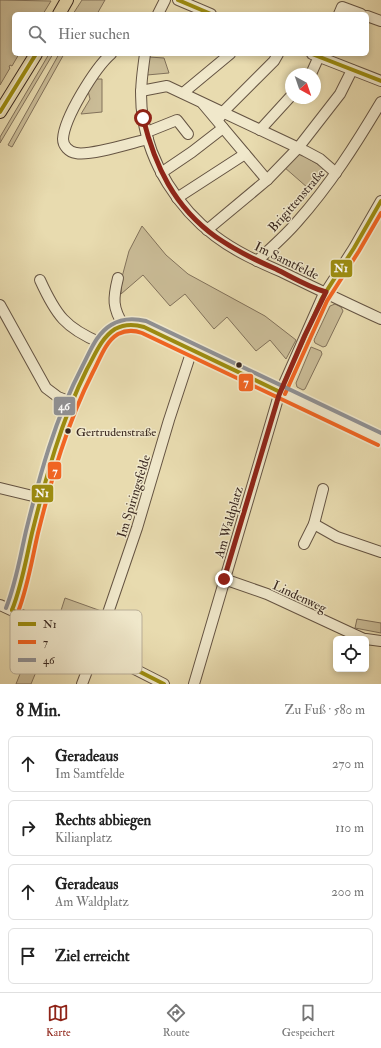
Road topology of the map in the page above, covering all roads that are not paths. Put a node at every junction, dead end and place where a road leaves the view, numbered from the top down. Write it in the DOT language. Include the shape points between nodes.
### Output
graph roads {
  1 [pos="67,0"];
  2 [pos="165,0"];
  3 [pos="178,0"];
  4 [pos="199,4"];
  5 [pos="60,12"];
  6 [pos="159,12"];
  7 [pos="208,12"];
  8 [pos="340,12"];
  9 [pos="356,12"];
  10 [pos="369,17"];
  11 [pos="381,21"];
  12 [pos="35,56"];
  13 [pos="109,56"];
  14 [pos="145,56"];
  15 [pos="228,56"];
  16 [pos="277,56"];
  17 [pos="317,56"];
  18 [pos="319,56"];
  19 [pos="313,68"];
  20 [pos="352,70"];
  21 [pos="381,81"];
  22 [pos="141,91"];
  23 [pos="183,93"];
  24 [pos="381,102"];
  25 [pos="202,103"];
  26 [pos="285,103"];
  27 [pos="0,112"];
  28 [pos="222,112"];
  29 [pos="220,124"];
  30 [pos="260,130"];
  31 [pos="188,134"];
  32 [pos="147,136"];
  33 [pos="298,148"];
  34 [pos="245,154"];
  35 [pos="162,173"];
  36 [pos="336,173"];
  37 [pos="268,180"];
  38 [pos="176,198"];
  39 [pos="381,201"];
  40 [pos="207,230"];
  41 [pos="258,261"];
  42 [pos="118,278"];
  43 [pos="40,280"];
  44 [pos="326,292"];
  45 [pos="0,305"];
  46 [pos="2,316"];
  47 [pos="381,319"];
  48 [pos="124,326"];
  49 [pos="101,344"];
  50 [pos="192,350"];
  51 [pos="280,392"];
  52 [pos="71,402"];
  53 [pos="381,440"];
  54 [pos="0,488"];
  55 [pos="323,489"];
  56 [pos="41,498"];
  57 [pos="314,524"];
  58 [pos="304,544"];
  59 [pos="381,552"];
  60 [pos="224,579"];
  61 [pos="0,605"];
  62 [pos="12,610"];
  63 [pos="109,610"];
  64 [pos="358,636"];
  65 [pos="369,640"];
  66 [pos="381,641"];
  67 [pos="142,673"];
  68 [pos="86,674"];
  69 [pos="82,684"];
  70 [pos="164,684"];
  71 [pos="194,684"];
  1 -- 5 [label="main road"];
  2 -- 6 [label="street"];
  3 -- 4 [label="street"];
  4 -- 7 [label="street"];
  8 -- 9 [label="street" via="342,7"];
  10 -- 11 [label="street"];
  12 -- 27 [label="main road"];
  13 -- 32 [label="street" via="92,78 78,103 65,131 64,143 71,151 84,154"];
  14 -- 22 [label="street, Im Samtfelde"];
  15 -- 23 [label="street"];
  16 -- 28 [label="street"];
  17 -- 19 [label="street"];
  18 -- 20 [label="street"];
  20 -- 21 [label="street"];
  20 -- 33 [label="street" via="340,94"];
  22 -- 23 [label="street, Brigittenstraße" via="167,86"];
  22 -- 32 [label="street, Im Samtfelde"];
  23 -- 25 [label="street, Brigittenstraße"];
  24 -- 36 [label="street, Brigittenstraße"];
  25 -- 28 [label="street, Brigittenstraße"];
  25 -- 29 [label="street"];
  26 -- 30 [label="street"];
  28 -- 29 [label="street"];
  28 -- 30 [label="street, Brigittenstraße"];
  29 -- 34 [label="street"];
  29 -- 35 [label="street" via="192,152"];
  30 -- 33 [label="street, Brigittenstraße"];
  31 -- 32 [label="street" via="177,120"];
  32 -- 35 [label="street, Im Samtfelde"];
  33 -- 36 [label="street, Brigittenstraße" via="320,159"];
  33 -- 37 [label="street"];
  34 -- 37 [label="street"];
  34 -- 38 [label="street"];
  35 -- 38 [label="street, Im Samtfelde"];
  36 -- 41 [label="street, Brigittenstraße" via="297,223"];
  37 -- 40 [label="street"];
  38 -- 40 [label="street, Im Samtfelde"];
  39 -- 44 [label="street, Am Waldplatz"];
  40 -- 41 [label="street, Im Samtfelde" via="226,244"];
  41 -- 44 [label="street, Im Samtfelde"];
  42 -- 48 [label="street" via="114,306"];
  43 -- 49 [label="street" via="63,321"];
  44 -- 47 [label="street, Im Samtfelde"];
  44 -- 51 [label="street, Am Waldplatz"];
  45 -- 46 [label="street"];
  46 -- 52 [label="street" via="46,388"];
  48 -- 49 [label="street" via="110,332"];
  48 -- 50 [label="street" via="144,326"];
  49 -- 52 [label="street"];
  50 -- 51 [label="street"];
  50 -- 63 [label="street, Im Spiringsfelde"];
  51 -- 53 [label="street"];
  51 -- 60 [label="street, Am Waldplatz"];
  52 -- 56 [label="street"];
  54 -- 56 [label="street"];
  55 -- 57 [label="street"];
  56 -- 62 [label="street"];
  57 -- 58 [label="street"];
  57 -- 59 [label="street" via="337,536"];
  60 -- 64 [label="street, Lindenweg" via="267,594"];
  60 -- 71 [label="street, Am Waldplatz"];
  61 -- 62 [label="street"];
  65 -- 66 [label="street, Lindenweg"];
  67 -- 70 [label="street"];
  68 -- 69 [label="street, Im Spiringsfelde"];
}
